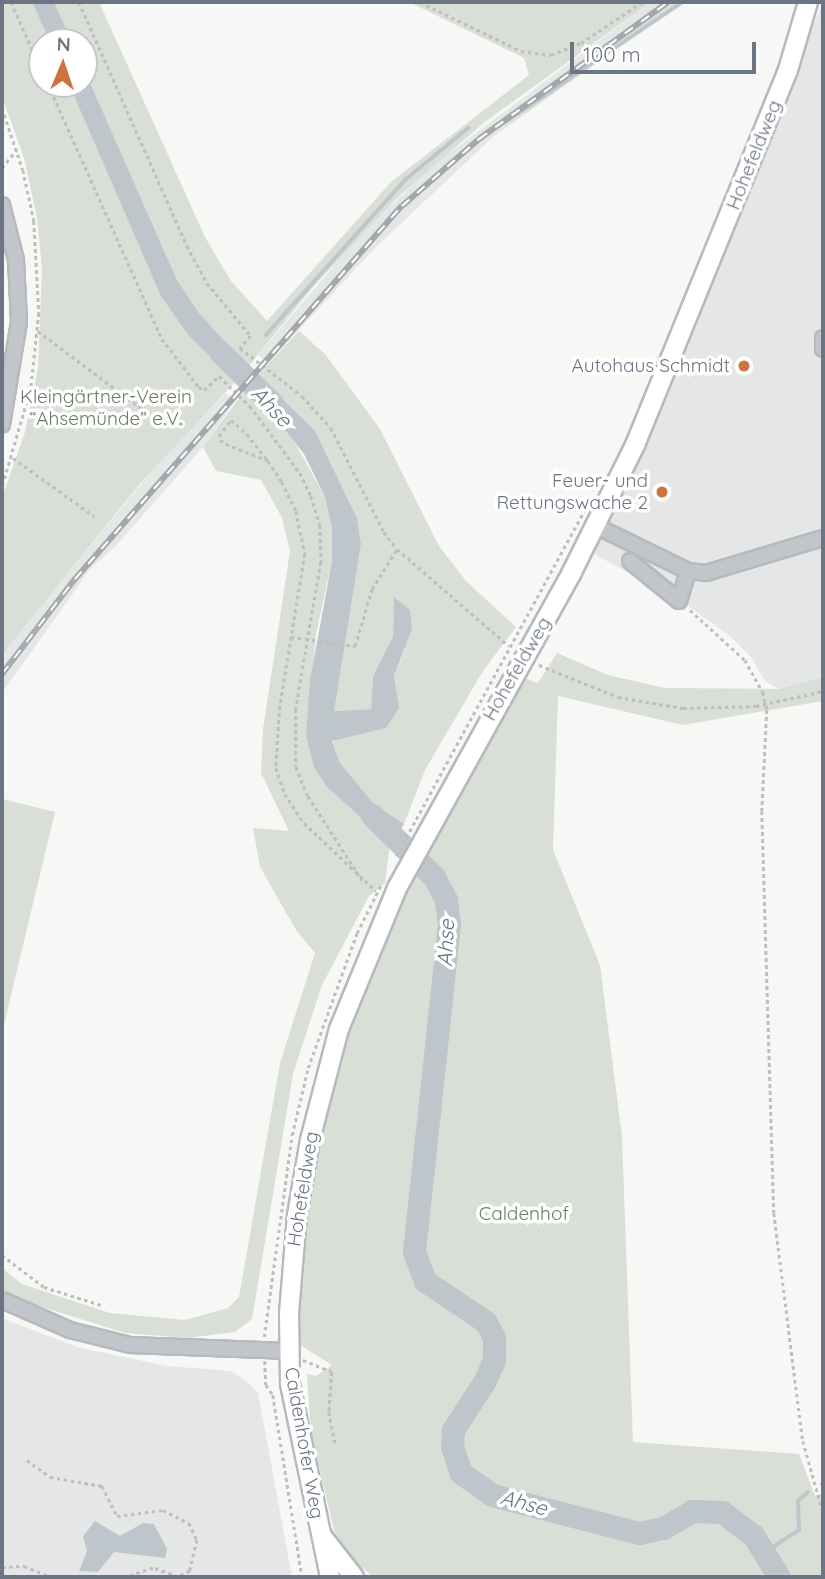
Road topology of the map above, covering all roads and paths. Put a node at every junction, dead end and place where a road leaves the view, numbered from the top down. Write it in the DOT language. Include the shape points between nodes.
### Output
graph roads {
  1 [pos="11,2"];
  2 [pos="79,2"];
  3 [pos="420,2"];
  4 [pos="642,2"];
  5 [pos="808,2"];
  6 [pos="28,40"];
  7 [pos="54,98"];
  8 [pos="2,108"];
  9 [pos="17,149"];
  10 [pos="2,168"];
  11 [pos="2,205"];
  12 [pos="38,331"];
  13 [pos="823,338"];
  14 [pos="823,349"];
  15 [pos="2,425"];
  16 [pos="165,426"];
  17 [pos="13,458"];
  18 [pos="268,461"];
  19 [pos="2,488"];
  20 [pos="591,498"];
  21 [pos="93,516"];
  22 [pos="596,526"];
  23 [pos="823,538"];
  24 [pos="397,548"];
  25 [pos="629,561"];
  26 [pos="688,571"];
  27 [pos="679,601"];
  28 [pos="291,637"];
  29 [pos="306,639"];
  30 [pos="517,652"];
  31 [pos="823,691"];
  32 [pos="766,704"];
  33 [pos="422,823"];
  34 [pos="391,867"];
  35 [pos="362,880"];
  36 [pos="393,895"];
  37 [pos="2,1255"];
  38 [pos="2,1300"];
  39 [pos="100,1305"];
  40 [pos="265,1351"];
  41 [pos="289,1355"];
  42 [pos="335,1443"];
  43 [pos="27,1460"];
  44 [pos="823,1512"];
  45 [pos="320,1533"];
  46 [pos="2,1567"];
  47 [pos="51,1577"];
  48 [pos="127,1577"];
  49 [pos="302,1577"];
  50 [pos="330,1577"];
  51 [pos="354,1577"];
  1 -- 6 [label="path"];
  2 -- 24 [label="path" via="187,246 207,283 251,335 240,348 302,396 331,428 384,532"];
  3 -- 4 [label="path" via="521,51 551,55 581,43"];
  5 -- 22 [label="main road, Hohefeldweg" via="774,106 635,444"];
  7 -- 29 [label="path" via="163,339 199,387 204,390 219,376 250,406 305,484 322,545"];
  8 -- 9 [label="path"];
  9 -- 10 [label="path"];
  9 -- 12 [label="path" via="34,221"];
  11 -- 15 [label="street" via="16,260 19,323"];
  12 -- 16 [label="path"];
  12 -- 17 [label="path" via="31,388"];
  13 -- 14 [label="street"];
  17 -- 19 [label="path"];
  17 -- 21 [label="path"];
  18 -- 18 [label="path" via="247,434 231,420 219,436 222,443"];
  18 -- 28 [label="path" via="296,511 305,554"];
  20 -- 30 [label="path"];
  22 -- 26 [label="street"];
  22 -- 30 [label="main road, Hohefeldweg"];
  23 -- 26 [label="street" via="724,571"];
  24 -- 29 [label="path" via="369,594 359,641 346,645"];
  24 -- 30 [label="path"];
  25 -- 27 [label="street"];
  26 -- 27 [label="street"];
  27 -- 32 [label="path" via="745,660"];
  28 -- 29 [label="path"];
  28 -- 35 [label="path" via="279,706 276,768 285,794 304,823"];
  29 -- 35 [label="path" via="296,709 296,767 308,796"];
  30 -- 32 [label="path" via="596,691 632,701 699,709"];
  30 -- 33 [label="main road, Hohefeldweg"];
  30 -- 33 [label="path"];
  31 -- 32 [label="path"];
  32 -- 44 [label="path" via="762,825 774,1213 803,1441"];
  33 -- 34 [label="path"];
  33 -- 36 [label="main road, Hohefeldweg"];
  35 -- 36 [label="path"];
  36 -- 41 [label="main road, Hohefeldweg" via="339,1029 310,1140 291,1262"];
  37 -- 39 [label="path" via="44,1287"];
  38 -- 40 [label="street, Caldenhofer Weg" via="71,1330 130,1345"];
  40 -- 41 [label="street, Caldenhofer Weg"];
  40 -- 49 [label="path" via="266,1385 273,1395"];
  41 -- 42 [label="path" via="332,1373 328,1412"];
  41 -- 45 [label="main road, Caldenhofer Weg" via="301,1448"];
  43 -- 48 [label="path" via="50,1477 102,1486 117,1516 163,1510 189,1523 197,1540 190,1571 178,1577 153,1568"];
  45 -- 50 [label="main road, Caldenhofer Weg"];
  45 -- 51 [label="main road"];
  46 -- 47 [label="path" via="24,1566"];
}
